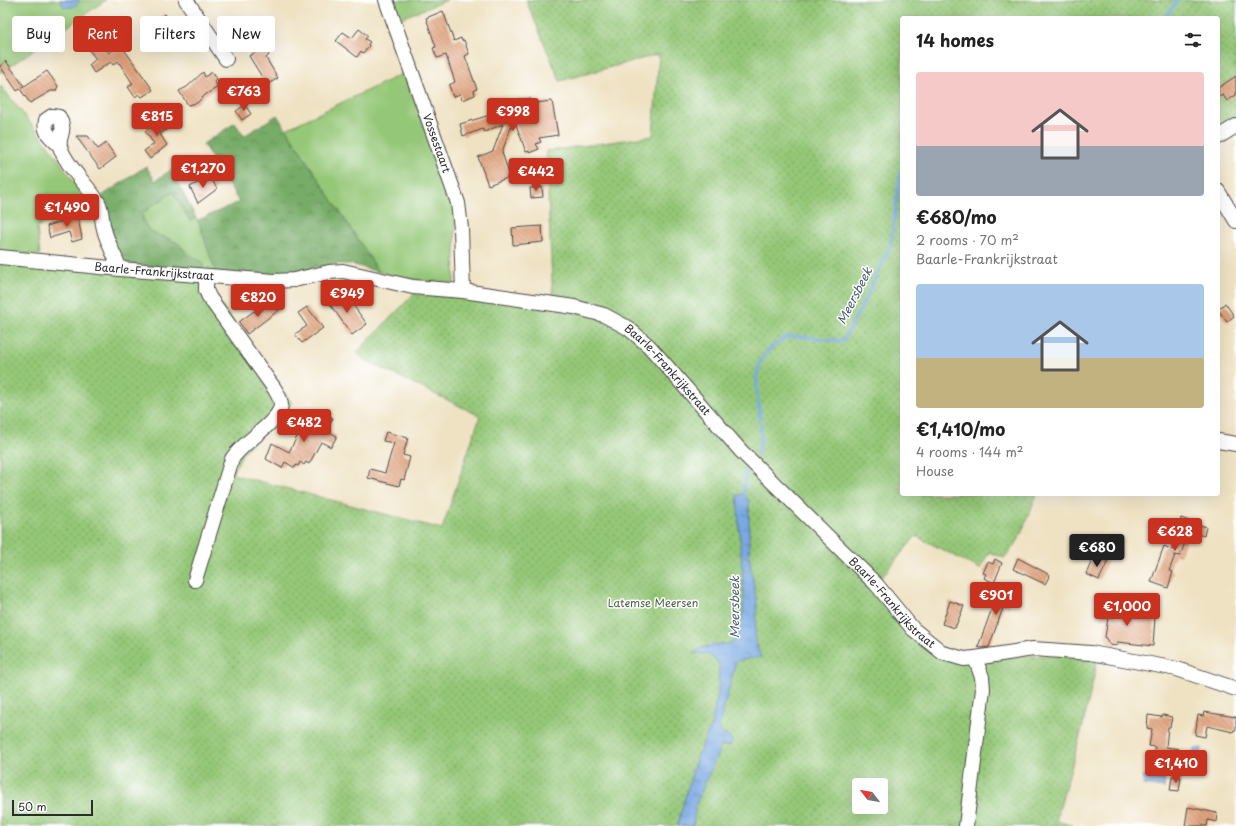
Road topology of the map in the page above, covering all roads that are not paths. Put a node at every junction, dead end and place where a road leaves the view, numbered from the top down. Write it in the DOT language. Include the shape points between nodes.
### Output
graph roads {
  1 [pos="186,0"];
  2 [pos="386,0"];
  3 [pos="226,59"];
  4 [pos="1236,126"];
  5 [pos="1220,136"];
  6 [pos="60,146"];
  7 [pos="1220,194"];
  8 [pos="1236,221"];
  9 [pos="0,257"];
  10 [pos="120,269"];
  11 [pos="206,276"];
  12 [pos="463,291"];
  13 [pos="1220,441"];
  14 [pos="1236,444"];
  15 [pos="195,580"];
  16 [pos="975,658"];
  17 [pos="1236,690"];
  18 [pos="966,826"];
  1 -- 3 [label="street"];
  2 -- 12 [label="street, Vossestaart" via="458,203"];
  4 -- 5 [label="street"];
  6 -- 10 [label="street" via="98,202 103,214 104,229"];
  7 -- 8 [label="street"];
  9 -- 10 [label="street, Baarle-Frankrijkstraat"];
  10 -- 11 [label="street, Baarle-Frankrijkstraat"];
  11 -- 12 [label="street, Baarle-Frankrijkstraat" via="274,281 343,271 413,287"];
  11 -- 15 [label="street" via="209,297 274,388 280,407 275,417 242,446 232,459"];
  12 -- 16 [label="street, Baarle-Frankrijkstraat" via="574,307 604,315 628,328 659,356 741,451 876,584 926,641 943,653"];
  13 -- 14 [label="street"];
  16 -- 17 [label="street, Baarle-Frankrijkstraat" via="1033,649 1091,653 1177,669"];
  16 -- 18 [label="street" via="982,677 983,689"];
}
